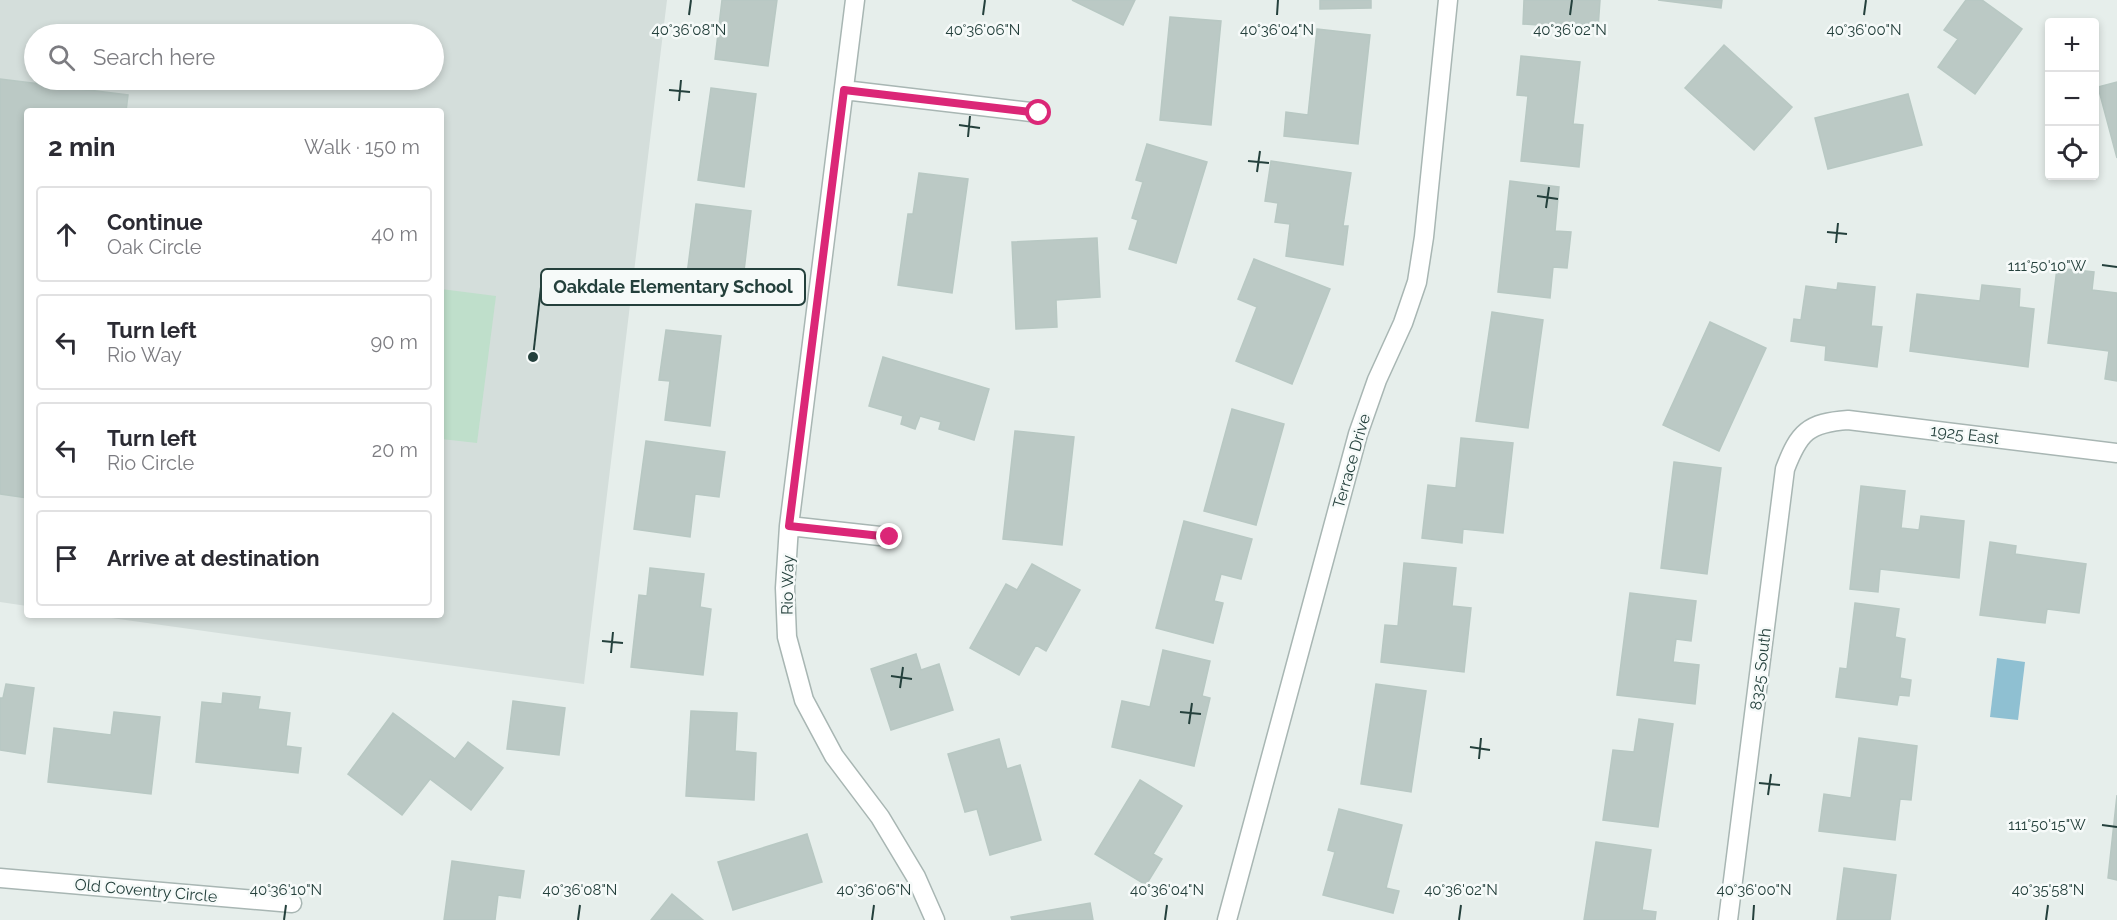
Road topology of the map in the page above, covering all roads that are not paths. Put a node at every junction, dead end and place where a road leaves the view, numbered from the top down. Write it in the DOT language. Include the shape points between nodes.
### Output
graph roads {
  1 [pos="855,0"];
  2 [pos="1449,0"];
  3 [pos="844,90"];
  4 [pos="1039,113"];
  5 [pos="1813,427"];
  6 [pos="2117,453"];
  7 [pos="789,526"];
  8 [pos="890,537"];
  9 [pos="0,878"];
  10 [pos="292,903"];
  11 [pos="935,920"];
  12 [pos="1227,920"];
  13 [pos="1728,920"];
  1 -- 3 [label="street, Rio Way"];
  2 -- 12 [label="street, Terrace Drive" via="1417,282 1358,434"];
  3 -- 4 [label="street"];
  3 -- 7 [label="street, Rio Way"];
  5 -- 6 [label="street, 1925 East" via="1848,420"];
  5 -- 13 [label="street, 8325 South" via="1795,443 1785,469"];
  7 -- 8 [label="street"];
  7 -- 11 [label="street, Rio Way" via="787,637 804,700 834,756 880,817 916,877"];
  9 -- 10 [label="street, Old Coventry Circle"];
}
